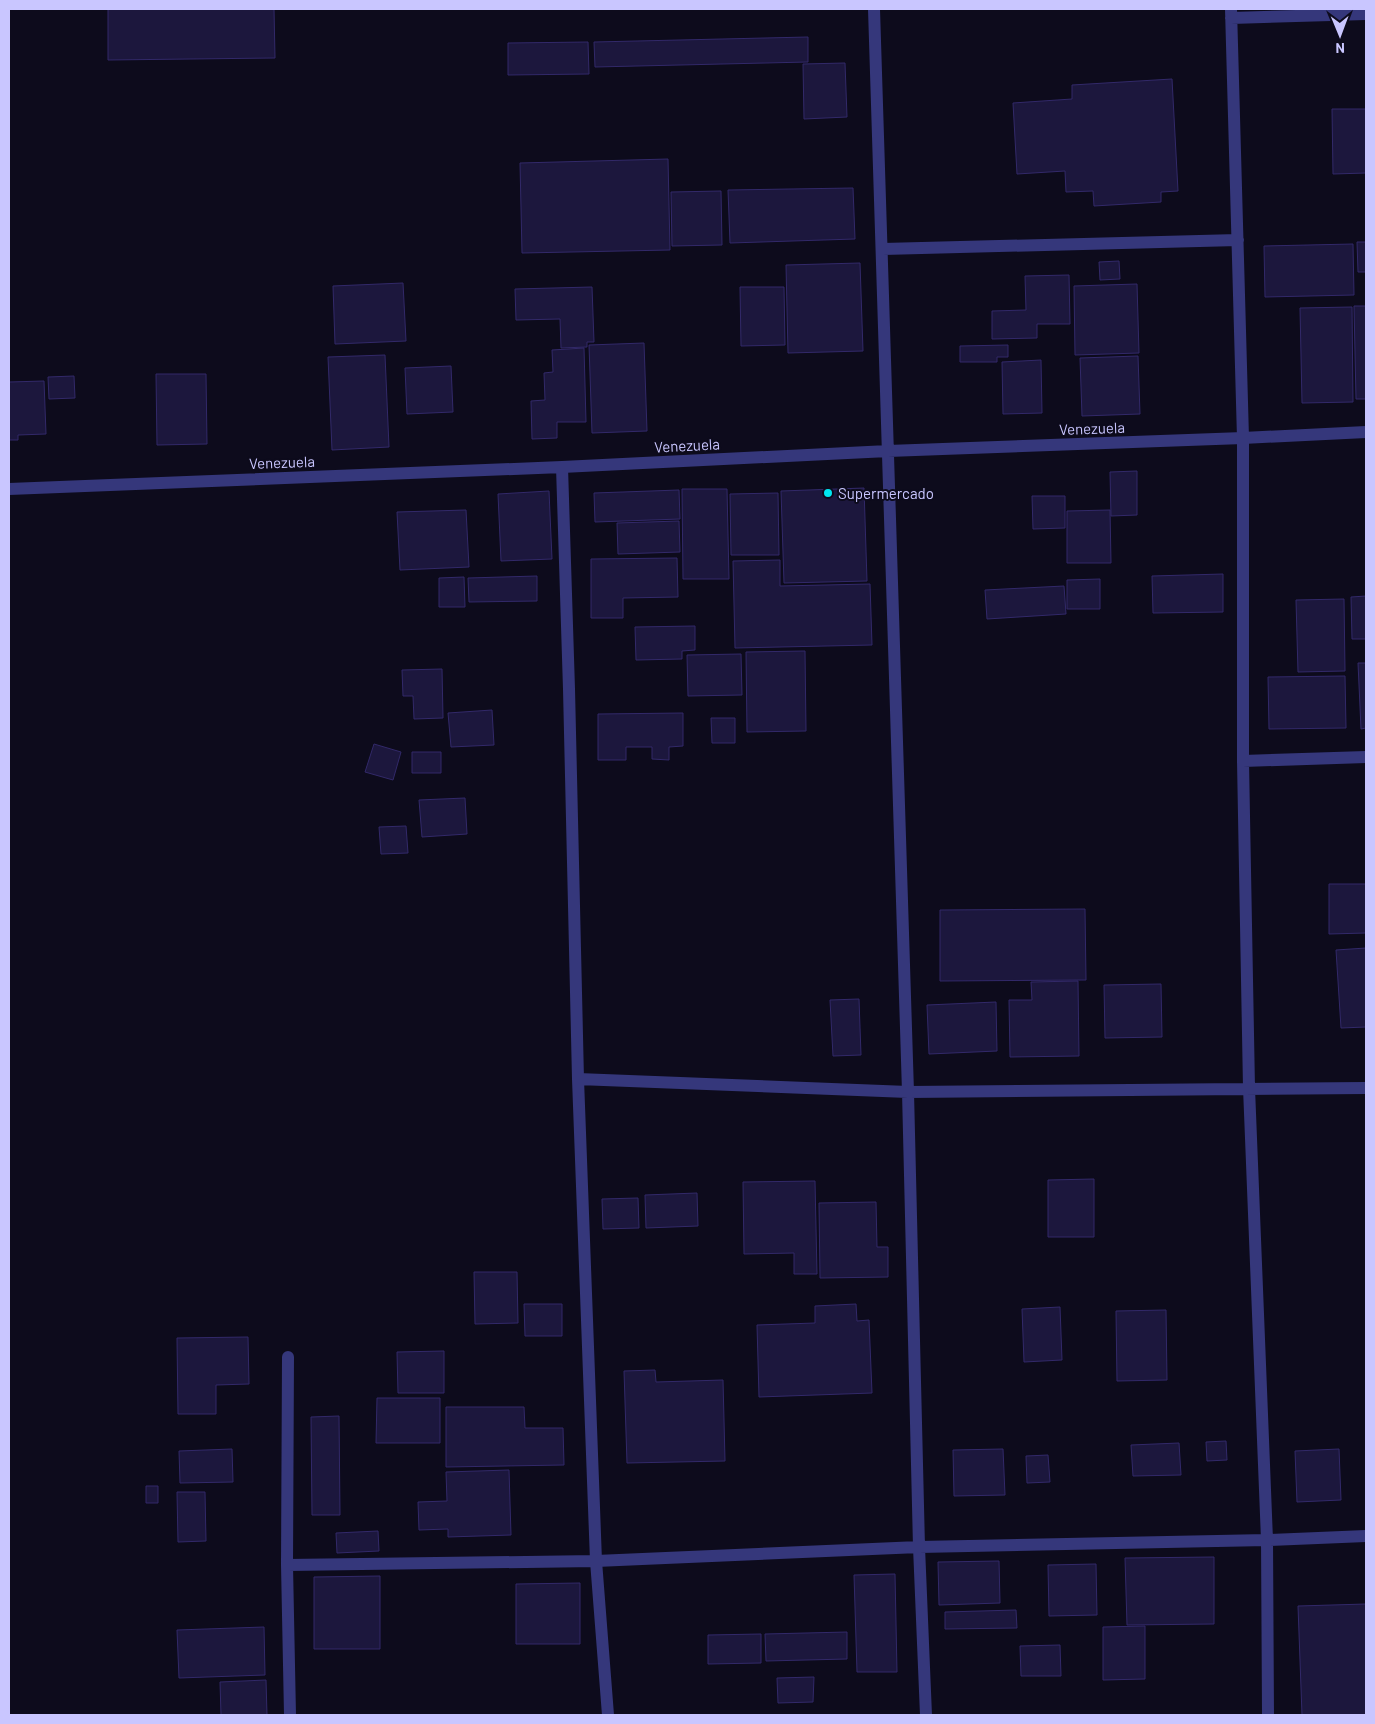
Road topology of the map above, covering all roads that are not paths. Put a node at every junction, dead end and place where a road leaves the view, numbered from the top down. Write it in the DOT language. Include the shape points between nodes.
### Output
graph roads {
  1 [pos="874,9"];
  2 [pos="1231,13"];
  3 [pos="1366,14"];
  4 [pos="1238,240"];
  5 [pos="882,250"];
  6 [pos="1366,432"];
  7 [pos="1244,438"];
  8 [pos="888,452"];
  9 [pos="562,467"];
  10 [pos="9,489"];
  11 [pos="1366,757"];
  12 [pos="1243,761"];
  13 [pos="578,1079"];
  14 [pos="1249,1088"];
  15 [pos="1366,1088"];
  16 [pos="908,1092"];
  17 [pos="288,1357"];
  18 [pos="1366,1536"];
  19 [pos="1267,1540"];
  20 [pos="919,1547"];
  21 [pos="596,1561"];
  22 [pos="287,1565"];
  23 [pos="290,1715"];
  24 [pos="608,1715"];
  25 [pos="926,1715"];
  26 [pos="1268,1715"];
  1 -- 5 [label="street"];
  2 -- 3 [label="street"];
  2 -- 4 [label="street"];
  4 -- 5 [label="street"];
  4 -- 7 [label="street"];
  5 -- 8 [label="street"];
  6 -- 7 [label="street, Venezuela"];
  7 -- 8 [label="street, Venezuela"];
  7 -- 12 [label="street"];
  8 -- 9 [label="street, Venezuela"];
  8 -- 16 [label="street"];
  9 -- 10 [label="street, Venezuela"];
  9 -- 13 [label="street"];
  11 -- 12 [label="street"];
  12 -- 14 [label="street"];
  13 -- 16 [label="street"];
  13 -- 21 [label="street"];
  14 -- 15 [label="street"];
  14 -- 16 [label="street"];
  14 -- 19 [label="street"];
  16 -- 20 [label="street"];
  17 -- 22 [label="street"];
  18 -- 19 [label="street"];
  19 -- 20 [label="street"];
  19 -- 26 [label="street"];
  20 -- 21 [label="street"];
  20 -- 25 [label="street"];
  21 -- 22 [label="street"];
  21 -- 24 [label="street"];
  22 -- 23 [label="street"];
}
